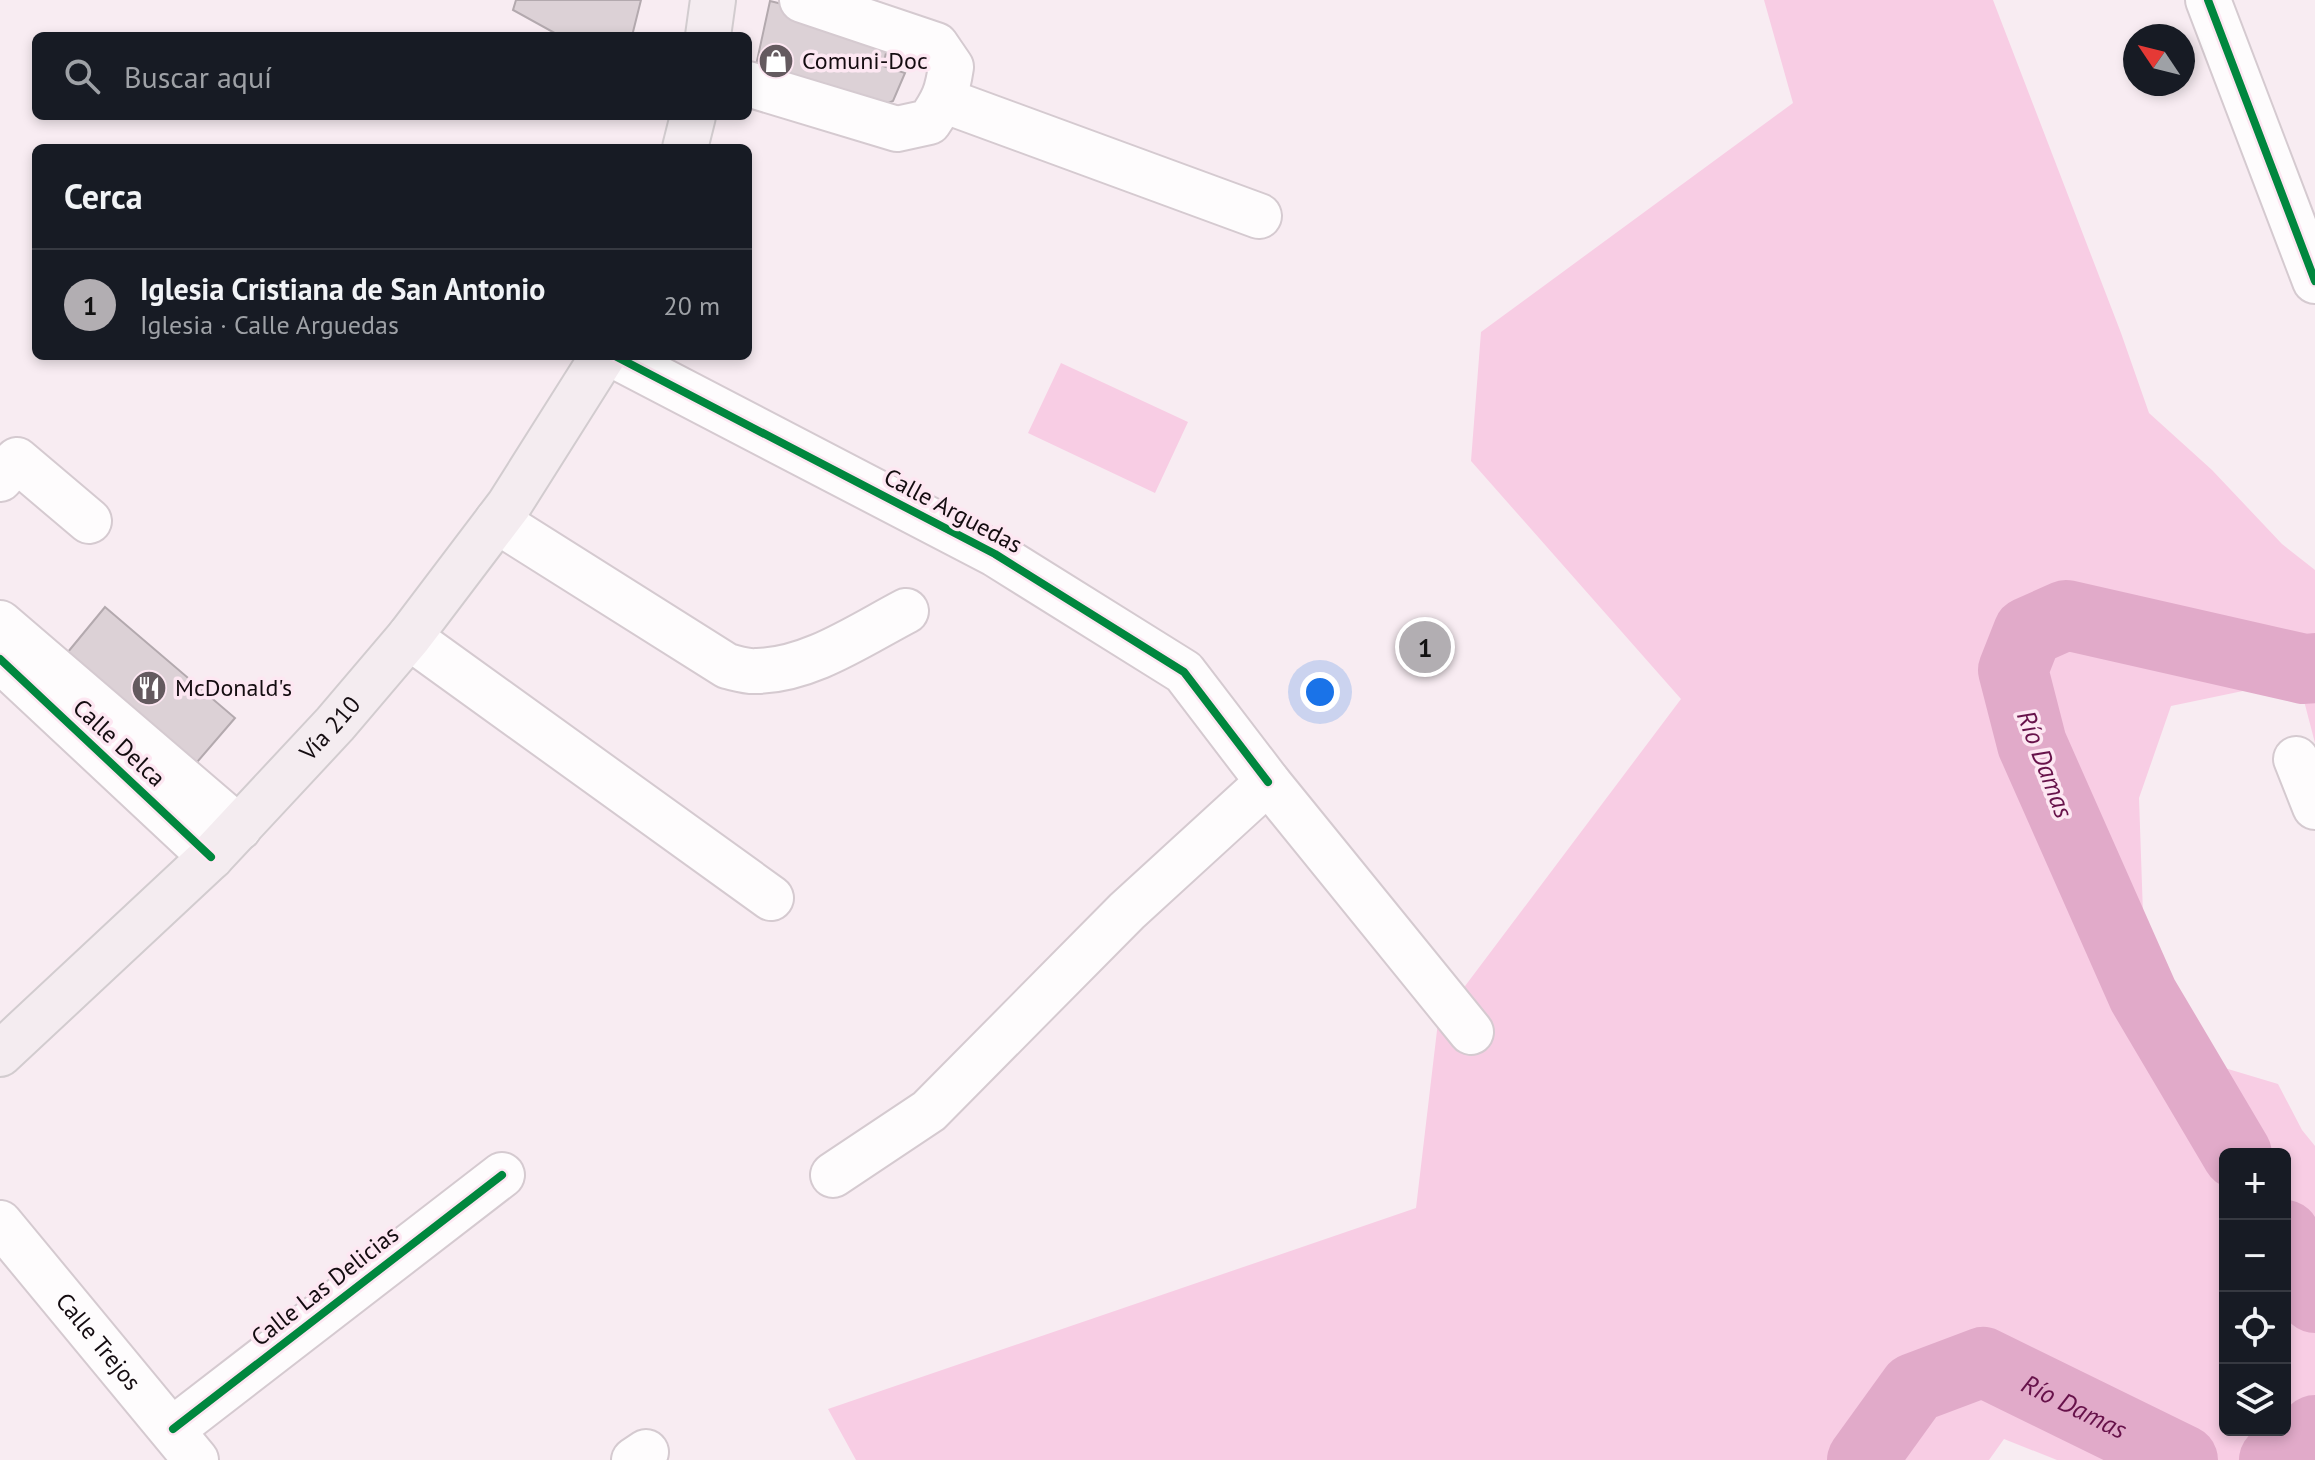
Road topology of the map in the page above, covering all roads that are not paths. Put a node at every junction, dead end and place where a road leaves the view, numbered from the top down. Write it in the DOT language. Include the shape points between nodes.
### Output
graph roads {
  1 [pos="713,0"];
  2 [pos="802,0"];
  3 [pos="2208,0"];
  4 [pos="709,32"];
  5 [pos="752,85"];
  6 [pos="943,100"];
  7 [pos="692,120"];
  8 [pos="686,144"];
  9 [pos="1259,216"];
  10 [pos="2315,281"];
  11 [pos="600,360"];
  12 [pos="623,360"];
  13 [pos="0,479"];
  14 [pos="89,521"];
  15 [pos="497,521"];
  16 [pos="906,611"];
  17 [pos="0,623"];
  18 [pos="409,637"];
  19 [pos="0,659"];
  20 [pos="2296,759"];
  21 [pos="1268,782"];
  22 [pos="2315,807"];
  23 [pos="225,842"];
  24 [pos="771,898"];
  25 [pos="1471,1032"];
  26 [pos="0,1054"];
  27 [pos="502,1175"];
  28 [pos="833,1175"];
  29 [pos="0,1223"];
  30 [pos="184,1444"];
  1 -- 4 [label="main road"];
  2 -- 6 [label="street" via="936,45 951,67"];
  3 -- 10 [label="street"];
  5 -- 6 [label="street" via="897,129 929,122"];
  6 -- 9 [label="street"];
  7 -- 8 [label="main road"];
  11 -- 15 [label="main road, Vía 210"];
  12 -- 21 [label="street, Calle Arguedas" via="995,554 1184,672"];
  13 -- 14 [label="street" via="17,460"];
  15 -- 16 [label="street" via="727,666 755,672 810,661"];
  15 -- 18 [label="main road, Vía 210"];
  17 -- 23 [label="street"];
  18 -- 23 [label="main road, Vía 210"];
  18 -- 24 [label="street"];
  19 -- 23 [label="street, Calle Delca"];
  20 -- 22 [label="street"];
  21 -- 25 [label="street, Calle Arguedas"];
  21 -- 28 [label="street" via="1127,911 929,1111"];
  23 -- 26 [label="main road, Vía 210"];
  27 -- 30 [label="street, Calle Las Delicias"];
  29 -- 30 [label="street, Calle Trejos"];
}
